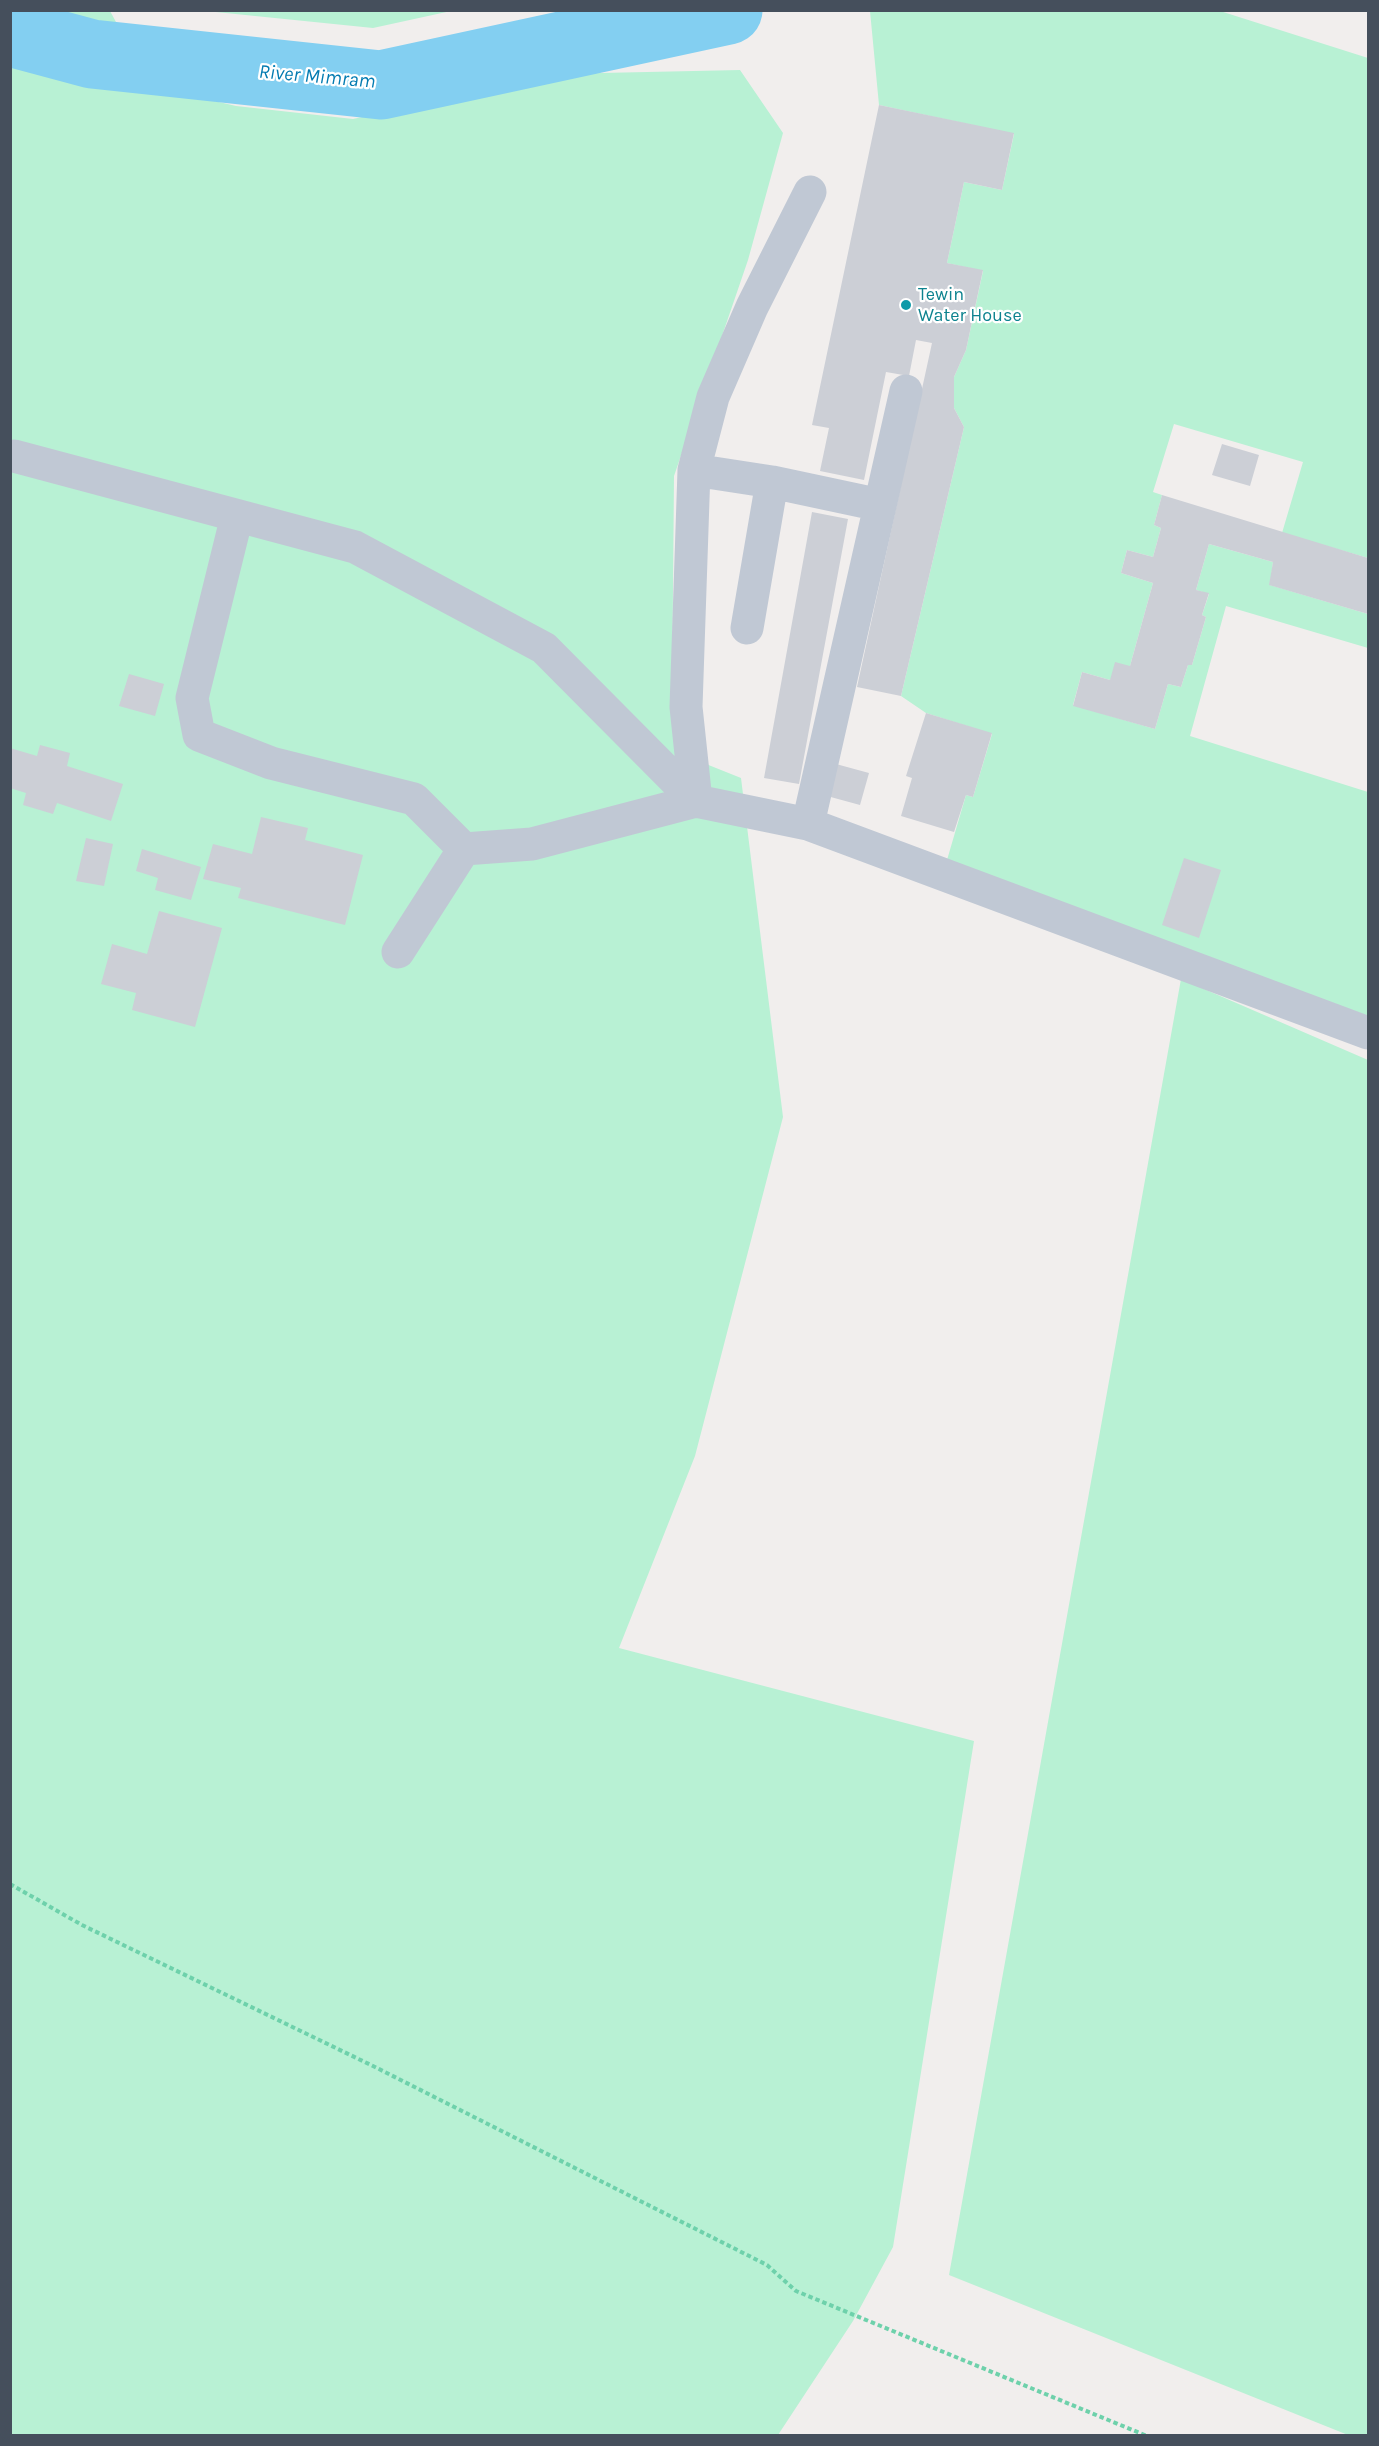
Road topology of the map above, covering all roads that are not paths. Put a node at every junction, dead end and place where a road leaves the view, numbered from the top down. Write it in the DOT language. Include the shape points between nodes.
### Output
graph roads {
  1 [pos="810,192"];
  2 [pos="906,391"];
  3 [pos="14,456"];
  4 [pos="694,470"];
  5 [pos="772,482"];
  6 [pos="880,505"];
  7 [pos="237,516"];
  8 [pos="747,628"];
  9 [pos="696,801"];
  10 [pos="808,824"];
  11 [pos="464,849"];
  12 [pos="398,952"];
  13 [pos="1368,1033"];
  1 -- 4 [label="lane" via="713,398"];
  2 -- 6 [label="lane"];
  3 -- 7 [label="lane"];
  4 -- 5 [label="lane"];
  4 -- 9 [label="lane" via="687,707"];
  5 -- 6 [label="lane"];
  5 -- 8 [label="lane"];
  6 -- 10 [label="lane"];
  7 -- 9 [label="lane" via="355,547 544,648"];
  7 -- 11 [label="lane" via="192,698 198,735 272,763 414,799"];
  9 -- 10 [label="lane"];
  9 -- 11 [label="lane" via="532,843"];
  10 -- 13 [label="lane"];
  11 -- 12 [label="lane"];
}
